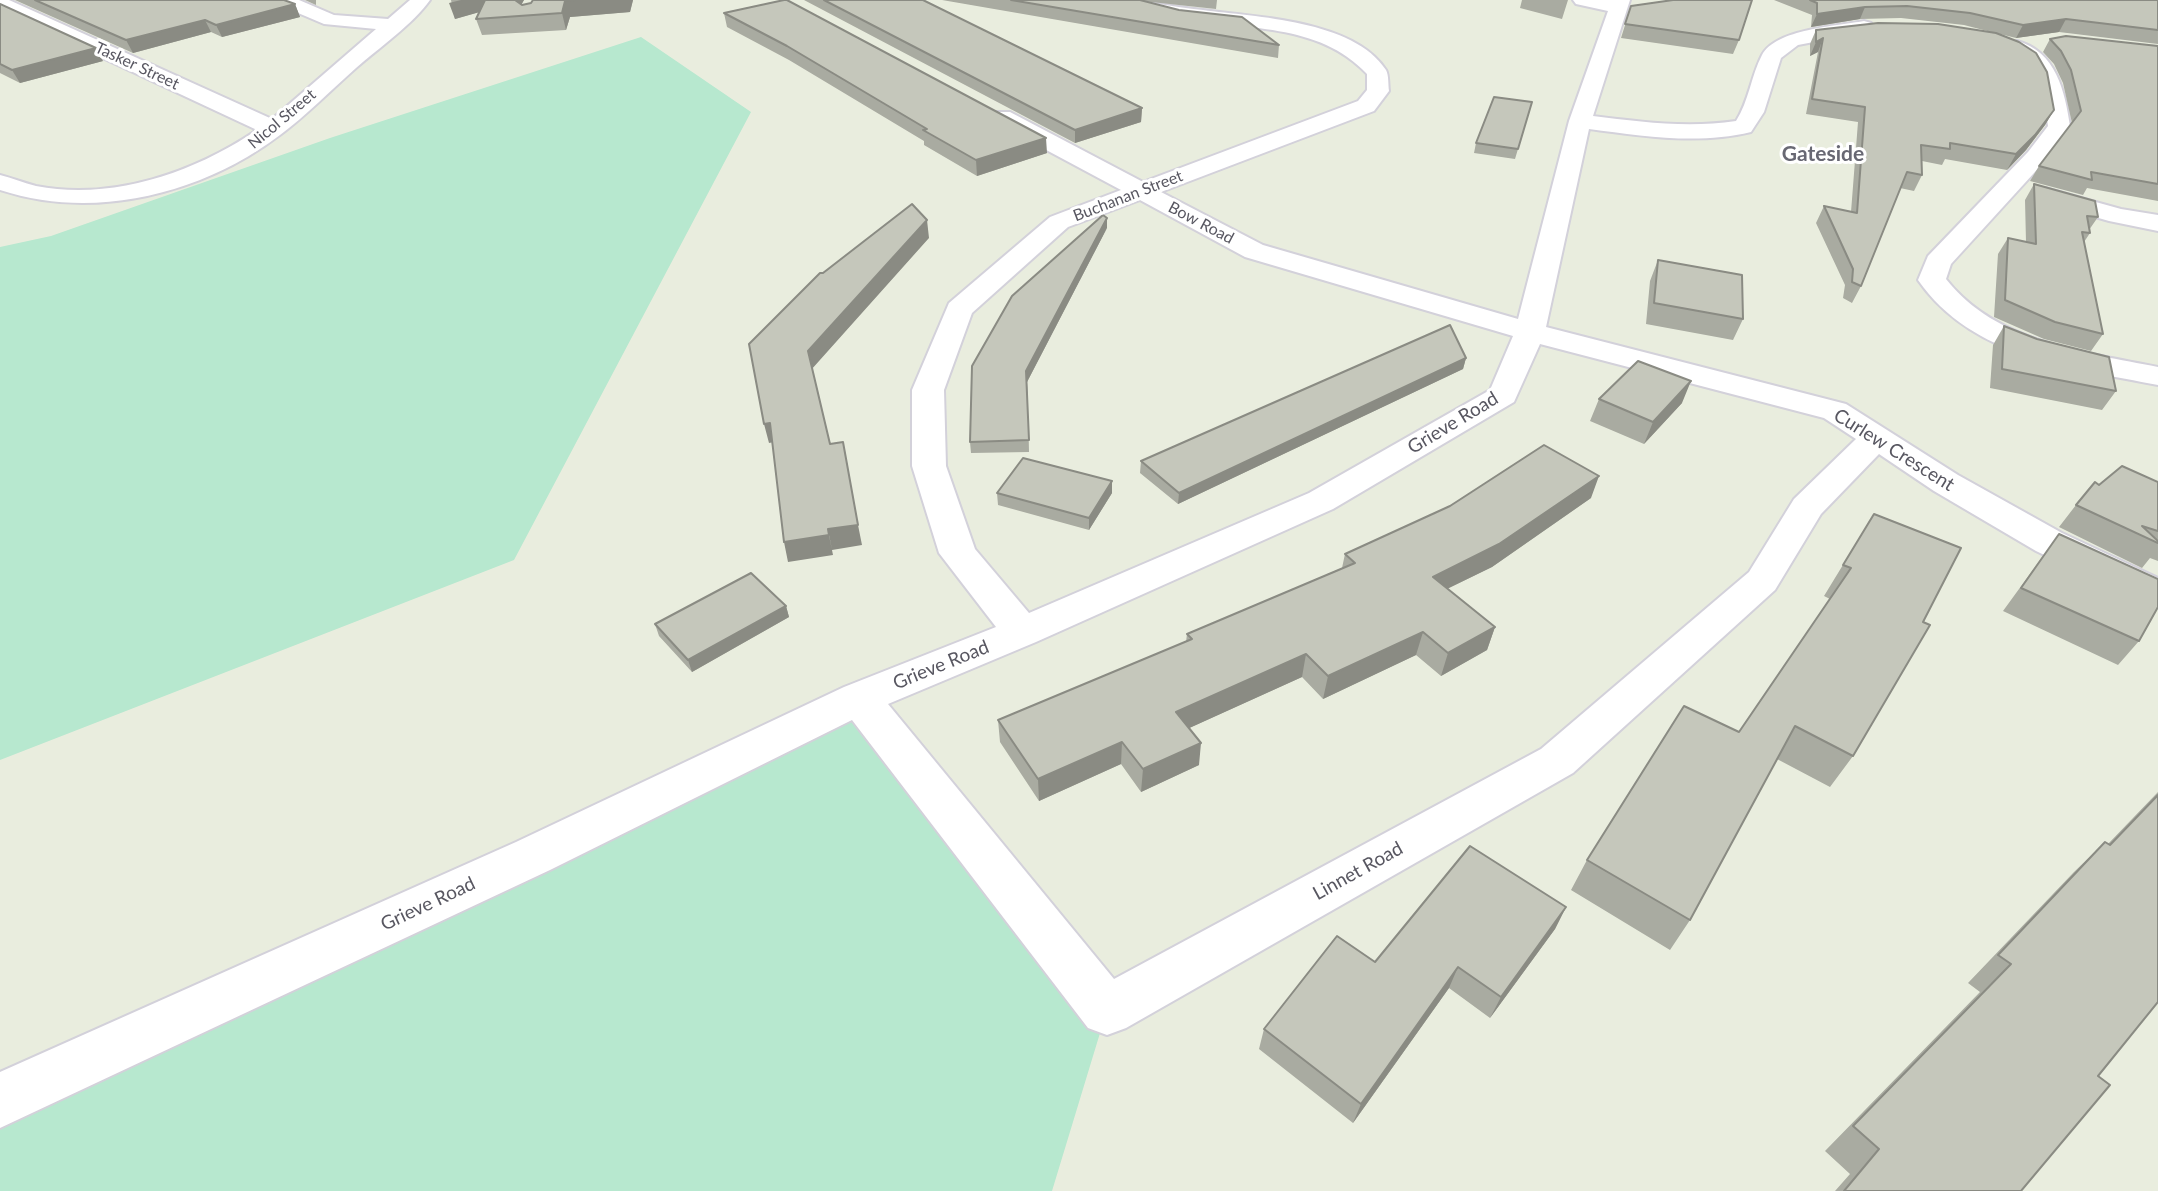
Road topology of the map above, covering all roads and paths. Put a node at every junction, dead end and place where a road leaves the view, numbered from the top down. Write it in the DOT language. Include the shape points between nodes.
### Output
graph roads {
  1 [pos="283,0"];
  2 [pos="421,0"];
  3 [pos="1122,0"];
  4 [pos="0,3"];
  5 [pos="1607,3"];
  6 [pos="1881,24"];
  7 [pos="391,25"];
  8 [pos="1992,41"];
  9 [pos="2045,43"];
  10 [pos="2017,47"];
  11 [pos="980,105"];
  12 [pos="1580,121"];
  13 [pos="274,129"];
  14 [pos="0,182"];
  15 [pos="2009,185"];
  16 [pos="1139,191"];
  17 [pos="2158,223"];
  18 [pos="1530,332"];
  19 [pos="2158,376"];
  20 [pos="1877,437"];
  21 [pos="2158,593"];
  22 [pos="1022,632"];
  23 [pos="859,698"];
  24 [pos="0,1100"];
  1 -- 7 [label="street" via="331,20"];
  2 -- 7 [label="street, Nicol Street"];
  3 -- 16 [label="street, Buchanan Street" via="1178,13 1307,30 1342,43 1377,73 1378,91 1366,106"];
  4 -- 13 [label="street, Tasker Street"];
  5 -- 12 [label="street, Grieve Road"];
  6 -- 12 [label="street" via="1792,40 1772,55 1753,112 1743,127 1709,133 1664,132"];
  7 -- 13 [label="street, Nicol Street"];
  8 -- 10 [label="street"];
  9 -- 10 [label="street"];
  10 -- 15 [label="street" via="2041,63 2055,99 2059,127"];
  11 -- 16 [label="street, Bow Road"];
  12 -- 18 [label="street, Grieve Road"];
  13 -- 14 [label="street, Nicol Street" via="210,168 174,181 107,194 19,190"];
  15 -- 17 [label="street"];
  15 -- 19 [label="street" via="1938,262 1932,279 1952,304 2020,343"];
  16 -- 18 [label="street, Bow Road" via="1254,251"];
  16 -- 22 [label="street, Buchanan Street" via="1059,222 975,293 959,309 928,390 929,466 958,553"];
  18 -- 20 [label="street, Curlew Crescent" via="1835,411"];
  18 -- 22 [label="street, Grieve Road" via="1503,395 1321,501"];
  20 -- 21 [label="street, Curlew Crescent" via="2049,542"];
  20 -- 23 [label="street, Linnet Road" via="1807,507 1762,581 1557,761 1107,1010"];
  22 -- 23 [label="street, Grieve Road"];
  23 -- 24 [label="street, Grieve Road" via="533,856"];
}
